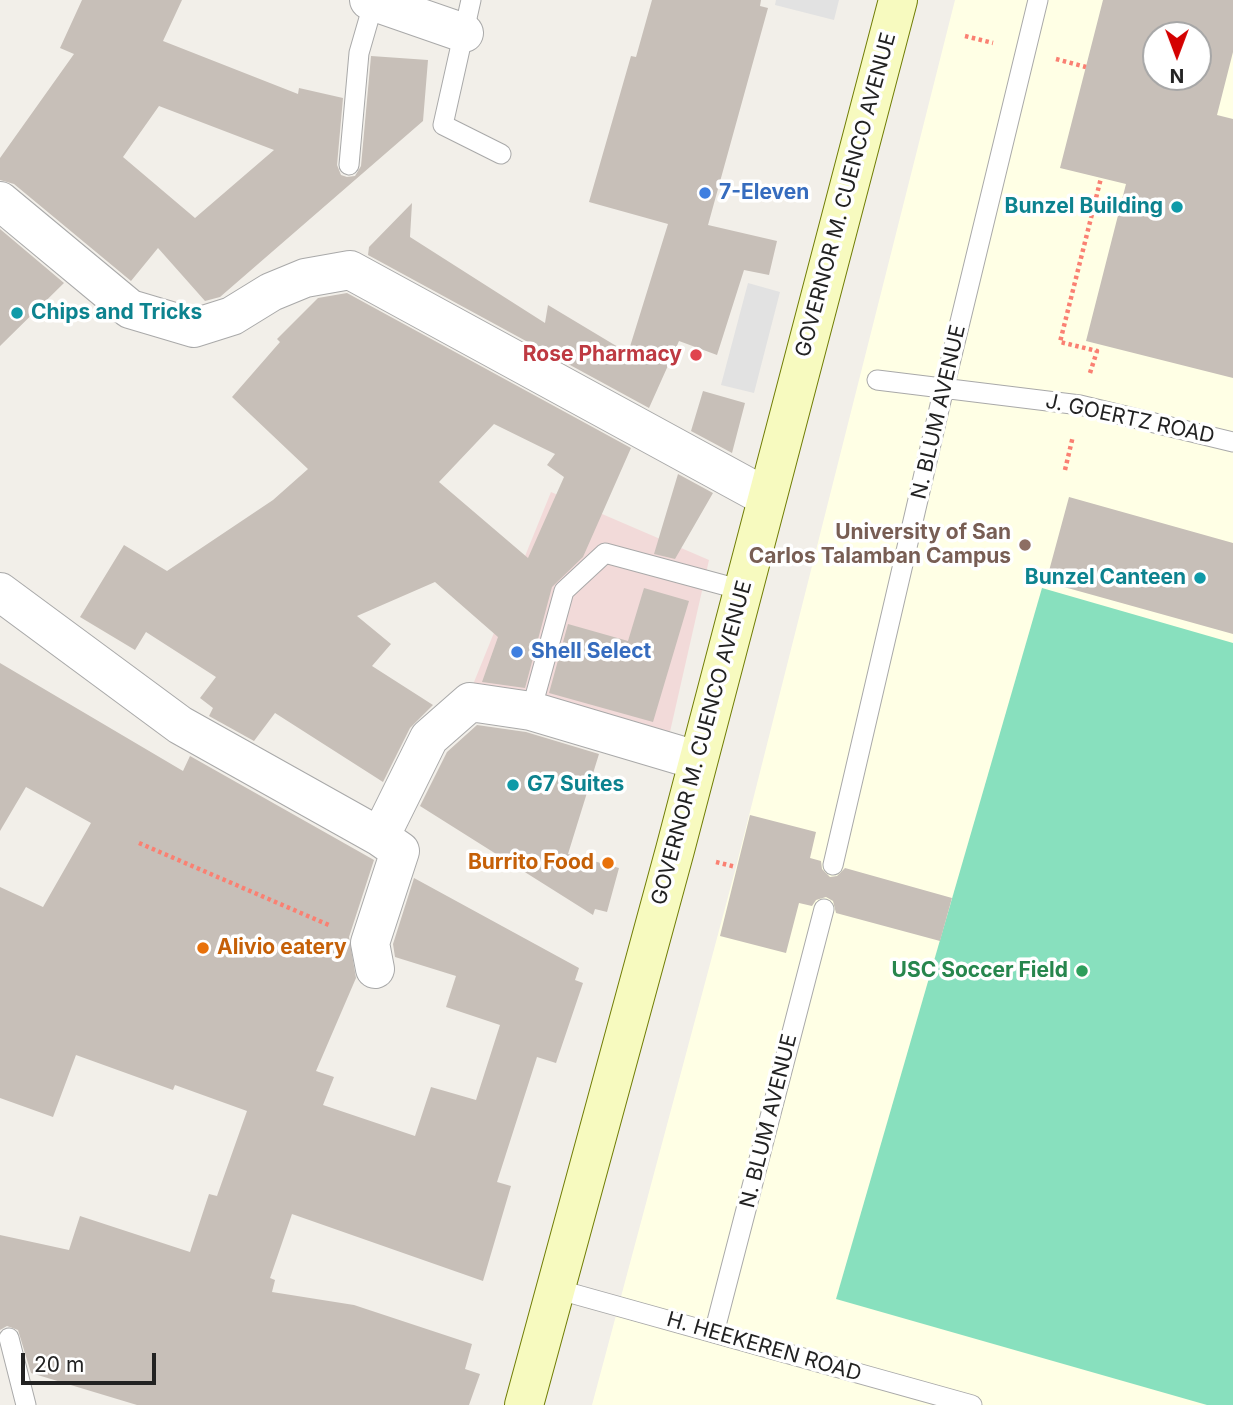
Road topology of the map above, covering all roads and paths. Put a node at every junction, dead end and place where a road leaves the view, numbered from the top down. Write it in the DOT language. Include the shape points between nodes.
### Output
graph roads {
  1 [pos="898,0"];
  2 [pos="1038,0"];
  3 [pos="371,1"];
  4 [pos="468,17"];
  5 [pos="965,36"];
  6 [pos="987,42"];
  7 [pos="501,154"];
  8 [pos="349,165"];
  9 [pos="1101,178"];
  10 [pos="0,201"];
  11 [pos="877,380"];
  12 [pos="944,387"];
  13 [pos="1080,405"];
  14 [pos="1233,442"];
  15 [pos="766,497"];
  16 [pos="741,590"];
  17 [pos="0,592"];
  18 [pos="531,711"];
  19 [pos="696,760"];
  20 [pos="380,837"];
  21 [pos="139,843"];
  22 [pos="833,865"];
  23 [pos="824,909"];
  24 [pos="373,956"];
  25 [pos="555,1290"];
  26 [pos="714,1333"];
  27 [pos="9,1338"];
  28 [pos="26,1405"];
  29 [pos="524,1405"];
  30 [pos="972,1405"];
  1 -- 15 [label="main road, GOVERNOR M. CUENCO AVENUE"];
  2 -- 12 [label="lane, N. BLUM AVENUE"];
  3 -- 4 [label="street"];
  3 -- 8 [label="lane" via="359,53"];
  4 -- 7 [label="lane" via="443,125"];
  5 -- 6 [label="path"];
  9 -- 13 [label="path" via="1060,342 1097,351"];
  10 -- 15 [label="street" via="130,309 194,328 232,316 305,278 351,270"];
  11 -- 12 [label="lane, J. GOERTZ ROAD"];
  12 -- 13 [label="lane, J. GOERTZ ROAD"];
  12 -- 22 [label="lane, N. BLUM AVENUE"];
  13 -- 14 [label="lane, J. GOERTZ ROAD"];
  15 -- 16 [label="main road, GOVERNOR M. CUENCO AVENUE"];
  16 -- 18 [label="lane" via="605,553 564,591"];
  16 -- 19 [label="main road, GOVERNOR M. CUENCO AVENUE"];
  17 -- 20 [label="street" via="180,724"];
  18 -- 19 [label="street"];
  18 -- 20 [label="street" via="470,702 429,738"];
  19 -- 25 [label="main road, GOVERNOR M. CUENCO AVENUE"];
  20 -- 24 [label="street" via="400,851"];
  21 -- 24 [label="path"];
  23 -- 26 [label="lane, N. BLUM AVENUE"];
  25 -- 26 [label="lane, H. HEEKEREN ROAD"];
  25 -- 29 [label="main road, GOVERNOR M. CUENCO AVENUE"];
  26 -- 30 [label="lane, H. HEEKEREN ROAD"];
  27 -- 28 [label="lane"];
}
